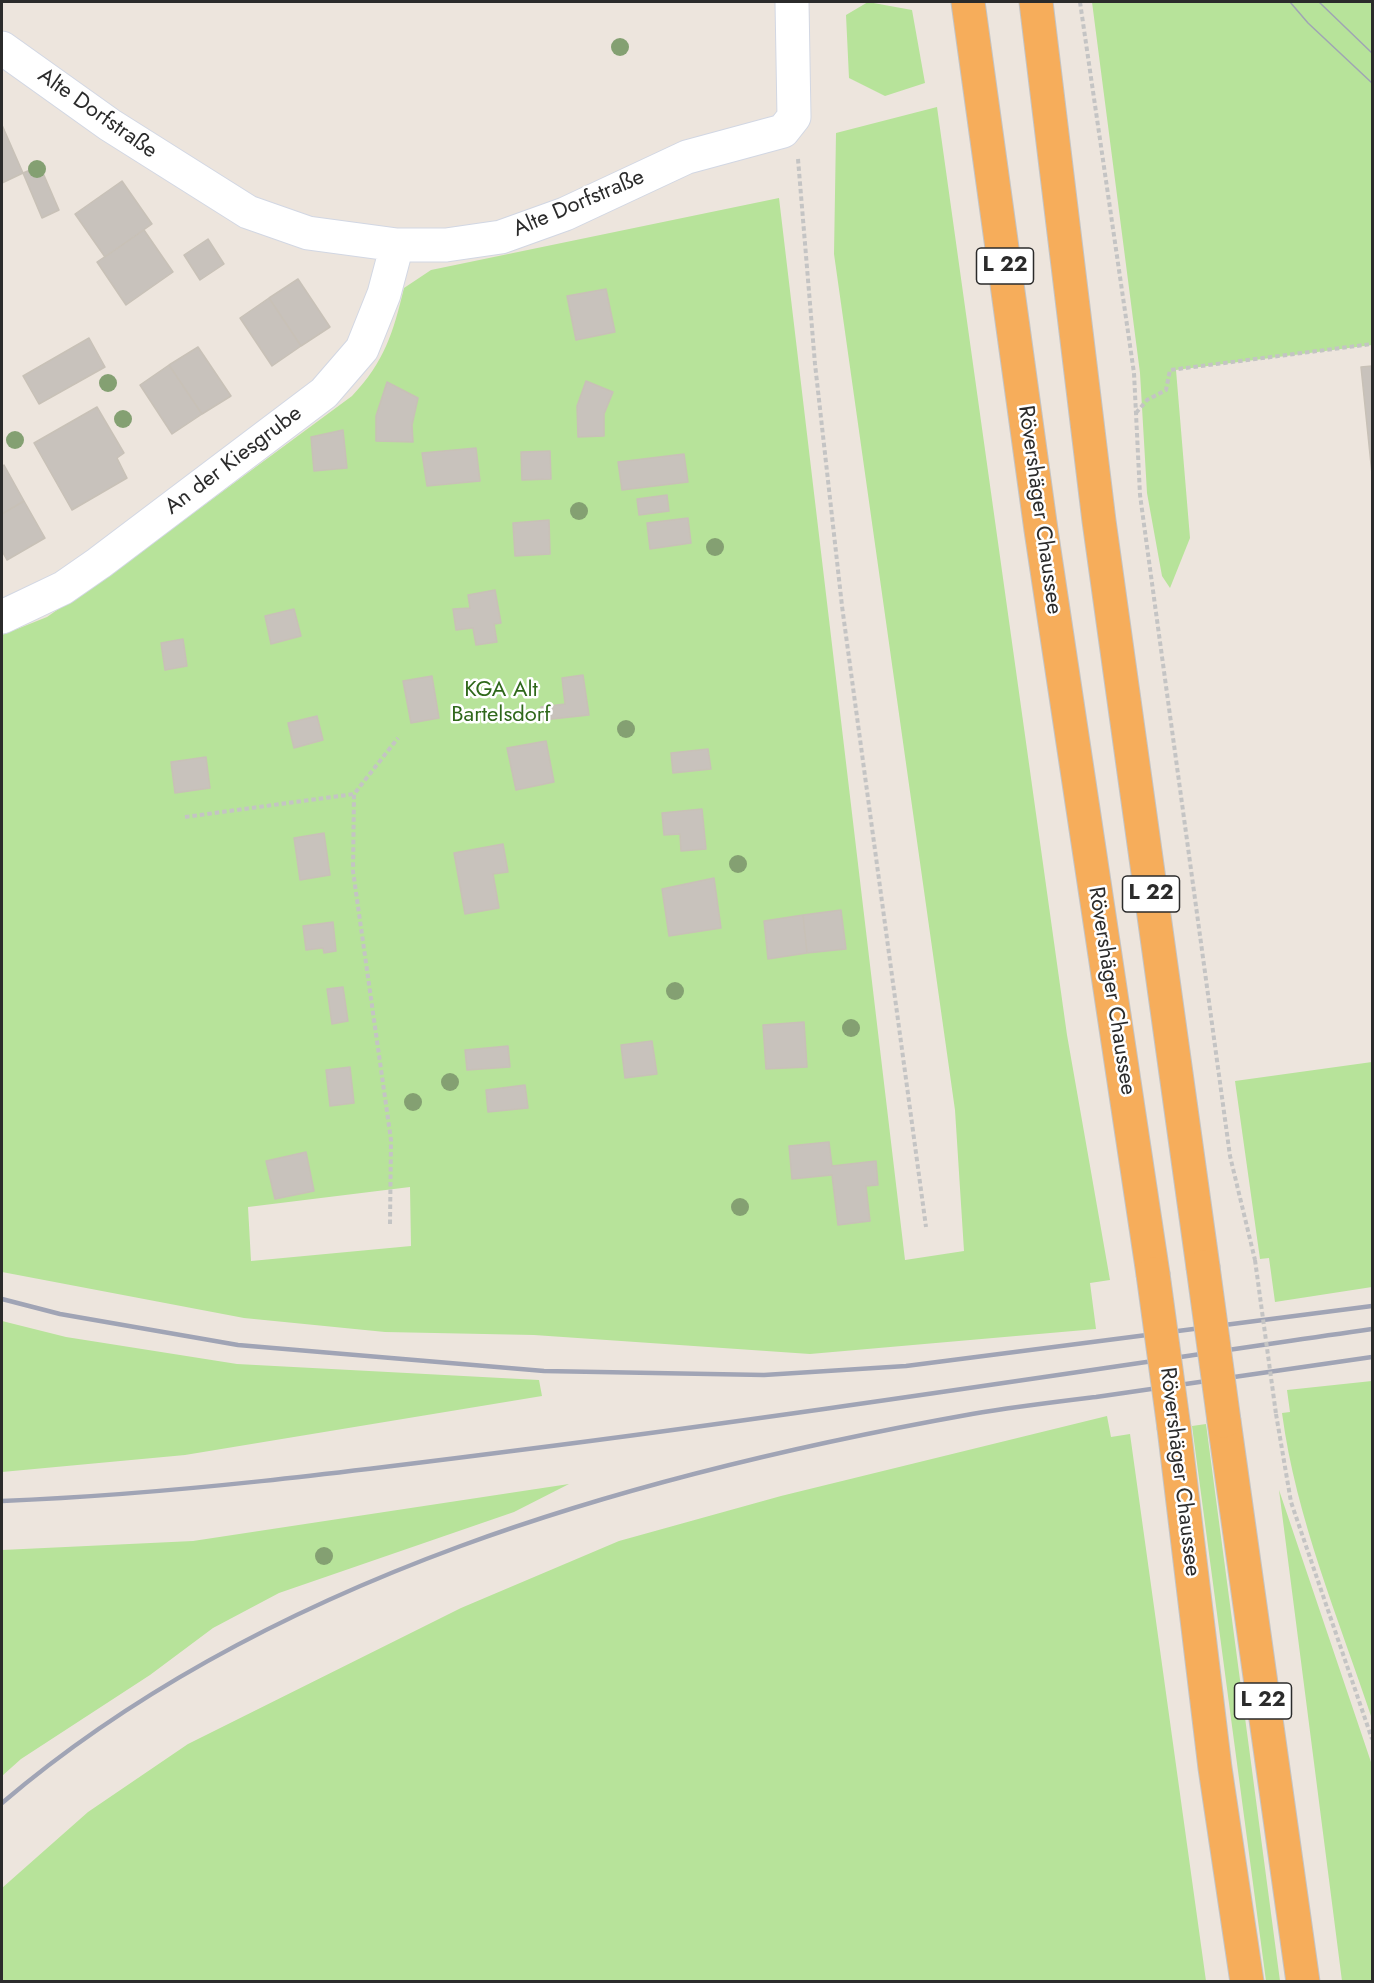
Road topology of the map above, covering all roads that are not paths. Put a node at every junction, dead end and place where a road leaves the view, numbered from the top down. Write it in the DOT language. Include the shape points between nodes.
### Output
graph roads {
  1 [pos="792,2"];
  2 [pos="968,2"];
  3 [pos="1036,2"];
  4 [pos="2,48"];
  5 [pos="397,245"];
  6 [pos="2,617"];
  7 [pos="1247,1982"];
  8 [pos="1303,1982"];
  1 -- 5 [label="street, Alte Dorfstraße" via="794,117 783,131 687,157 565,214 501,237 446,245"];
  2 -- 7 [label="highway, Rövershäger Chaussee / L 22, bridge" via="1041,530 1153,1274 1215,1768"];
  3 -- 8 [label="highway, L 22, bridge" via="1099,521"];
  4 -- 5 [label="street, Alte Dorfstraße" via="110,125 248,212 308,233"];
  5 -- 6 [label="street, An der Kiesgrube" via="384,294 362,349 324,393 63,588"];
}
